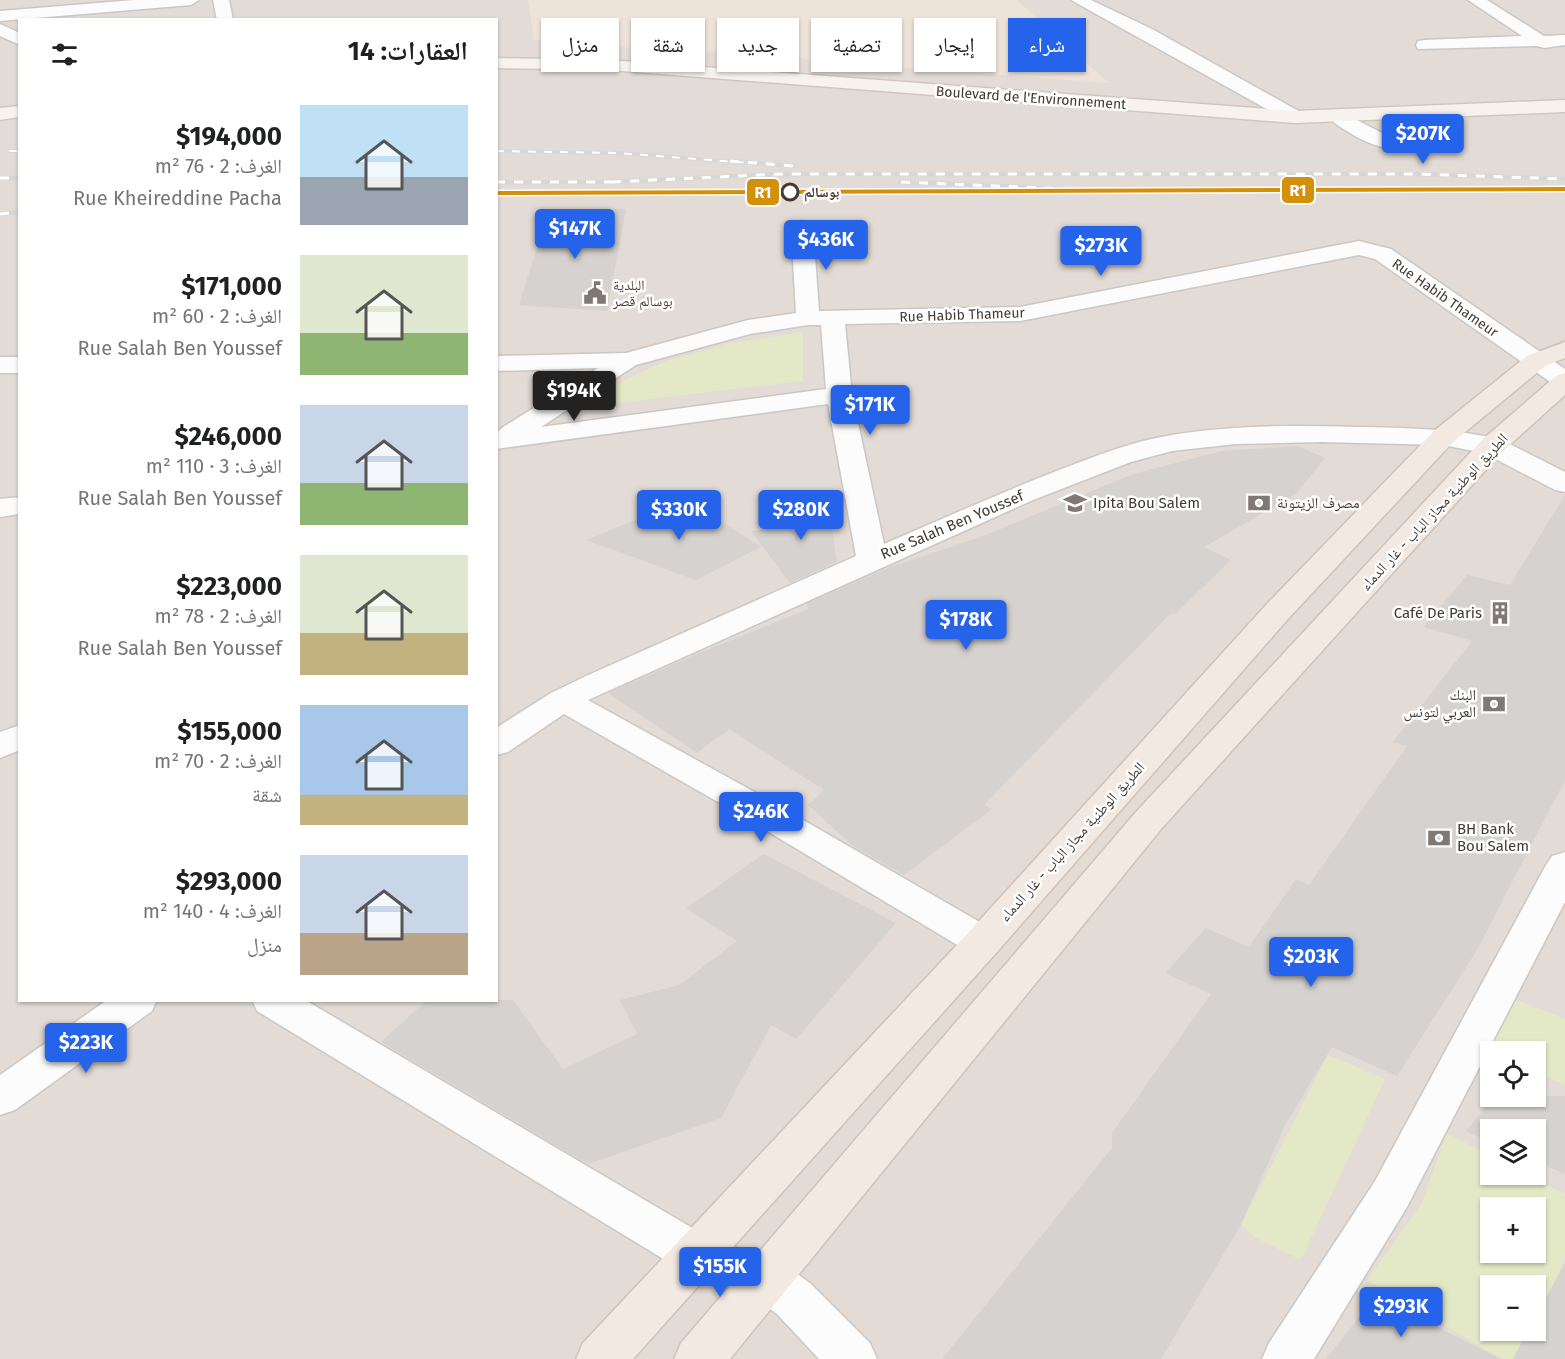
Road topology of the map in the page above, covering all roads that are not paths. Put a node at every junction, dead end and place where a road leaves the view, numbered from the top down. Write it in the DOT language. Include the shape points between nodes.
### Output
graph roads {
  1 [pos="192,0"];
  2 [pos="221,0"];
  3 [pos="1079,0"];
  4 [pos="1476,0"];
  5 [pos="0,16"];
  6 [pos="225,18"];
  7 [pos="0,29"];
  8 [pos="18,39"];
  9 [pos="1565,40"];
  10 [pos="1542,41"];
  11 [pos="1424,45"];
  12 [pos="1565,58"];
  13 [pos="498,63"];
  14 [pos="1565,106"];
  15 [pos="18,111"];
  16 [pos="1427,112"];
  17 [pos="0,114"];
  18 [pos="1337,116"];
  19 [pos="1295,117"];
  20 [pos="802,227"];
  21 [pos="820,318"];
  22 [pos="627,360"];
  23 [pos="498,364"];
  24 [pos="0,365"];
  25 [pos="18,365"];
  26 [pos="1559,371"];
  27 [pos="839,395"];
  28 [pos="1443,437"];
  29 [pos="498,441"];
  30 [pos="1492,446"];
  31 [pos="1565,484"];
  32 [pos="18,505"];
  33 [pos="0,508"];
  34 [pos="872,560"];
  35 [pos="1276,612"];
  36 [pos="1324,631"];
  37 [pos="564,700"];
  38 [pos="0,720"];
  39 [pos="18,720"];
  40 [pos="18,736"];
  41 [pos="498,743"];
  42 [pos="0,747"];
  43 [pos="1565,865"];
  44 [pos="983,942"];
  45 [pos="134,1002"];
  46 [pos="275,1002"];
  47 [pos="0,1098"];
  48 [pos="695,1254"];
  49 [pos="767,1279"];
  50 [pos="601,1359"];
  51 [pos="699,1359"];
  52 [pos="852,1359"];
  53 [pos="1287,1359"];
  1 -- 5 [label="street"];
  2 -- 6 [label="street"];
  3 -- 19 [label="street"];
  4 -- 10 [label="street"];
  7 -- 8 [label="street"];
  9 -- 10 [label="street"];
  10 -- 11 [label="street"];
  10 -- 12 [label="street"];
  13 -- 19 [label="street, Boulevard de l'Environnement" via="609,65"];
  14 -- 16 [label="street, Boulevard de l'Environnement"];
  15 -- 17 [label="street"];
  16 -- 18 [label="street, Boulevard de l'Environnement"];
  16 -- 18 [label="street" via="1447,135 1442,143 1426,147 1381,142"];
  18 -- 19 [label="street, Boulevard de l'Environnement"];
  20 -- 21 [label="street"];
  21 -- 22 [label="street, Rue Habib Thameur" via="748,327"];
  21 -- 26 [label="street, Rue Habib Thameur" via="1020,314 1349,249 1368,249 1383,254"];
  21 -- 27 [label="street"];
  22 -- 23 [label="street, Rue Habib Thameur"];
  22 -- 29 [label="street"];
  24 -- 25 [label="street"];
  26 -- 28 [label="main road, الطريق الوطنية مجاز الباب - غار الدماء"];
  26 -- 30 [label="main road, الطريق الوطنية مجاز الباب - غار الدماء"];
  27 -- 29 [label="street"];
  27 -- 34 [label="street"];
  28 -- 30 [label="street, Rue Salah Ben Youssef"];
  28 -- 34 [label="street, Rue Salah Ben Youssef" via="1300,434 1171,443 1121,456 1023,494"];
  28 -- 35 [label="main road, الطريق الوطنية مجاز الباب - غار الدماء"];
  30 -- 31 [label="street, Rue Salah Ben Youssef"];
  30 -- 36 [label="main road, الطريق الوطنية مجاز الباب - غار الدماء"];
  32 -- 33 [label="street"];
  34 -- 37 [label="street, Rue Salah Ben Youssef"];
  35 -- 36 [label="main road"];
  35 -- 44 [label="main road, الطريق الوطنية مجاز الباب - غار الدماء"];
  36 -- 49 [label="main road, الطريق الوطنية مجاز الباب - غار الدماء" via="1149,820"];
  37 -- 41 [label="street, Rue Salah Ben Youssef"];
  37 -- 44 [label="street" via="745,801"];
  38 -- 39 [label="street"];
  40 -- 42 [label="street"];
  43 -- 53 [label="street" via="1391,1194"];
  44 -- 48 [label="main road, الطريق الوطنية مجاز الباب - غار الدماء"];
  45 -- 47 [label="street"];
  46 -- 48 [label="street"];
  48 -- 49 [label="street"];
  48 -- 50 [label="main road, الطريق الوطنية مجاز الباب - غار الدماء"];
  49 -- 51 [label="main road, الطريق الوطنية مجاز الباب - غار الدماء"];
  49 -- 52 [label="street" via="794,1299"];
}
